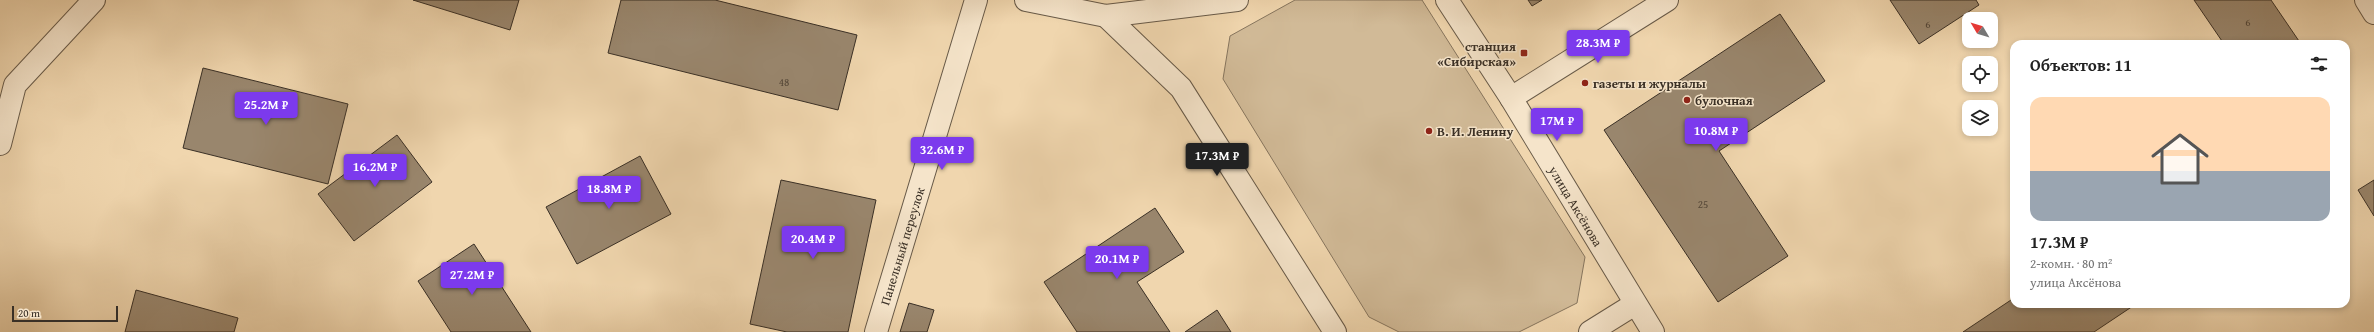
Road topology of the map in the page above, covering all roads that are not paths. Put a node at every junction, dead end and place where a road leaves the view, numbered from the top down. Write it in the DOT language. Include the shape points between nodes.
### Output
graph roads {
  1 [pos="94,0"];
  2 [pos="976,0"];
  3 [pos="1026,0"];
  4 [pos="1237,0"];
  5 [pos="1446,0"];
  6 [pos="1667,0"];
  7 [pos="2366,0"];
  8 [pos="2374,12"];
  9 [pos="1106,16"];
  10 [pos="1511,98"];
  11 [pos="0,144"];
  12 [pos="1636,304"];
  13 [pos="876,332"];
  14 [pos="1335,332"];
  15 [pos="1590,332"];
  16 [pos="1653,332"];
  1 -- 11 [label="street" via="15,84"];
  2 -- 13 [label="street, Панельный переулок"];
  3 -- 9 [label="street"];
  4 -- 9 [label="street"];
  5 -- 10 [label="street, улица Аксёнова"];
  6 -- 10 [label="street"];
  7 -- 8 [label="street"];
  9 -- 14 [label="street" via="1181,88"];
  10 -- 12 [label="street, улица Аксёнова"];
  12 -- 15 [label="street"];
  12 -- 16 [label="street, улица Аксёнова"];
}
